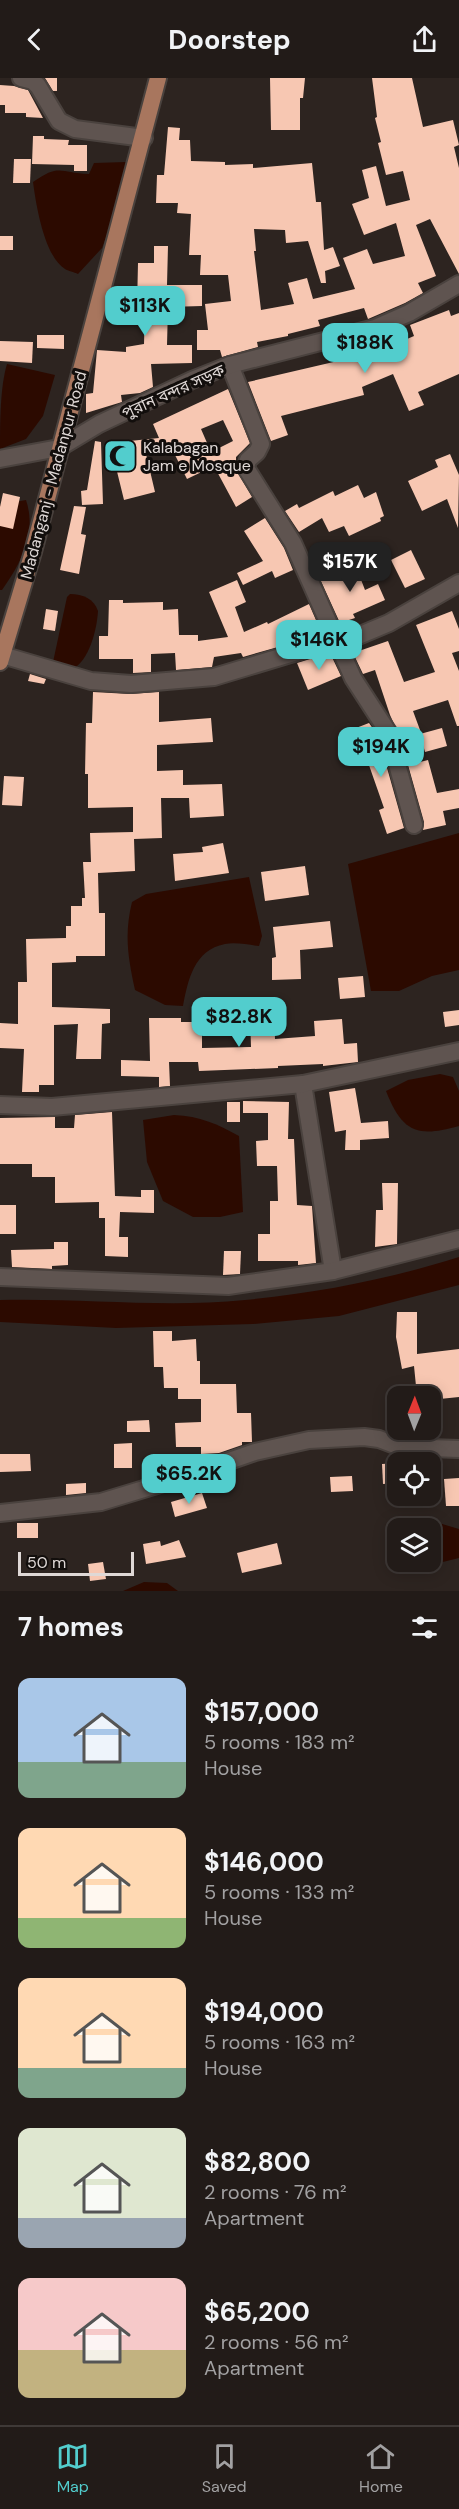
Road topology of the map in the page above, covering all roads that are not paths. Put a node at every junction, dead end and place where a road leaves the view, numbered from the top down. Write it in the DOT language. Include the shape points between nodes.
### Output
graph roads {
  1 [pos="21,78"];
  2 [pos="158,78"];
  3 [pos="144,138"];
  4 [pos="459,284"];
  5 [pos="230,366"];
  6 [pos="59,448"];
  7 [pos="0,459"];
  8 [pos="459,583"];
  9 [pos="338,642"];
  10 [pos="1,658"];
  11 [pos="414,825"];
  12 [pos="459,1051"];
  13 [pos="303,1084"];
  14 [pos="0,1106"];
  15 [pos="459,1239"];
  16 [pos="333,1271"];
  17 [pos="0,1277"];
  18 [pos="459,1449"];
  19 [pos="0,1513"];
  1 -- 3 [label="street" via="33,81 59,121 75,129"];
  2 -- 3 [label="main road, Madanganj - Madanpur Road"];
  3 -- 6 [label="main road, Madanganj - Madanpur Road"];
  4 -- 5 [label="street, পুরান বন্দর সড়ক" via="375,328"];
  5 -- 6 [label="street, পুরান বন্দর সড়ক" via="99,424"];
  5 -- 9 [label="street" via="261,444 248,459 246,468 293,543"];
  6 -- 7 [label="street"];
  6 -- 10 [label="main road, Madanganj - Madanpur Road"];
  8 -- 9 [label="street" via="389,623"];
  9 -- 10 [label="street" via="214,677 131,684 91,681"];
  9 -- 11 [label="street" via="354,678 388,732"];
  12 -- 13 [label="street"];
  13 -- 14 [label="street" via="52,1107"];
  13 -- 16 [label="street"];
  15 -- 16 [label="street"];
  16 -- 17 [label="street" via="228,1286"];
  18 -- 19 [label="street" via="400,1448 364,1437 309,1440 255,1452 102,1502"];
}
